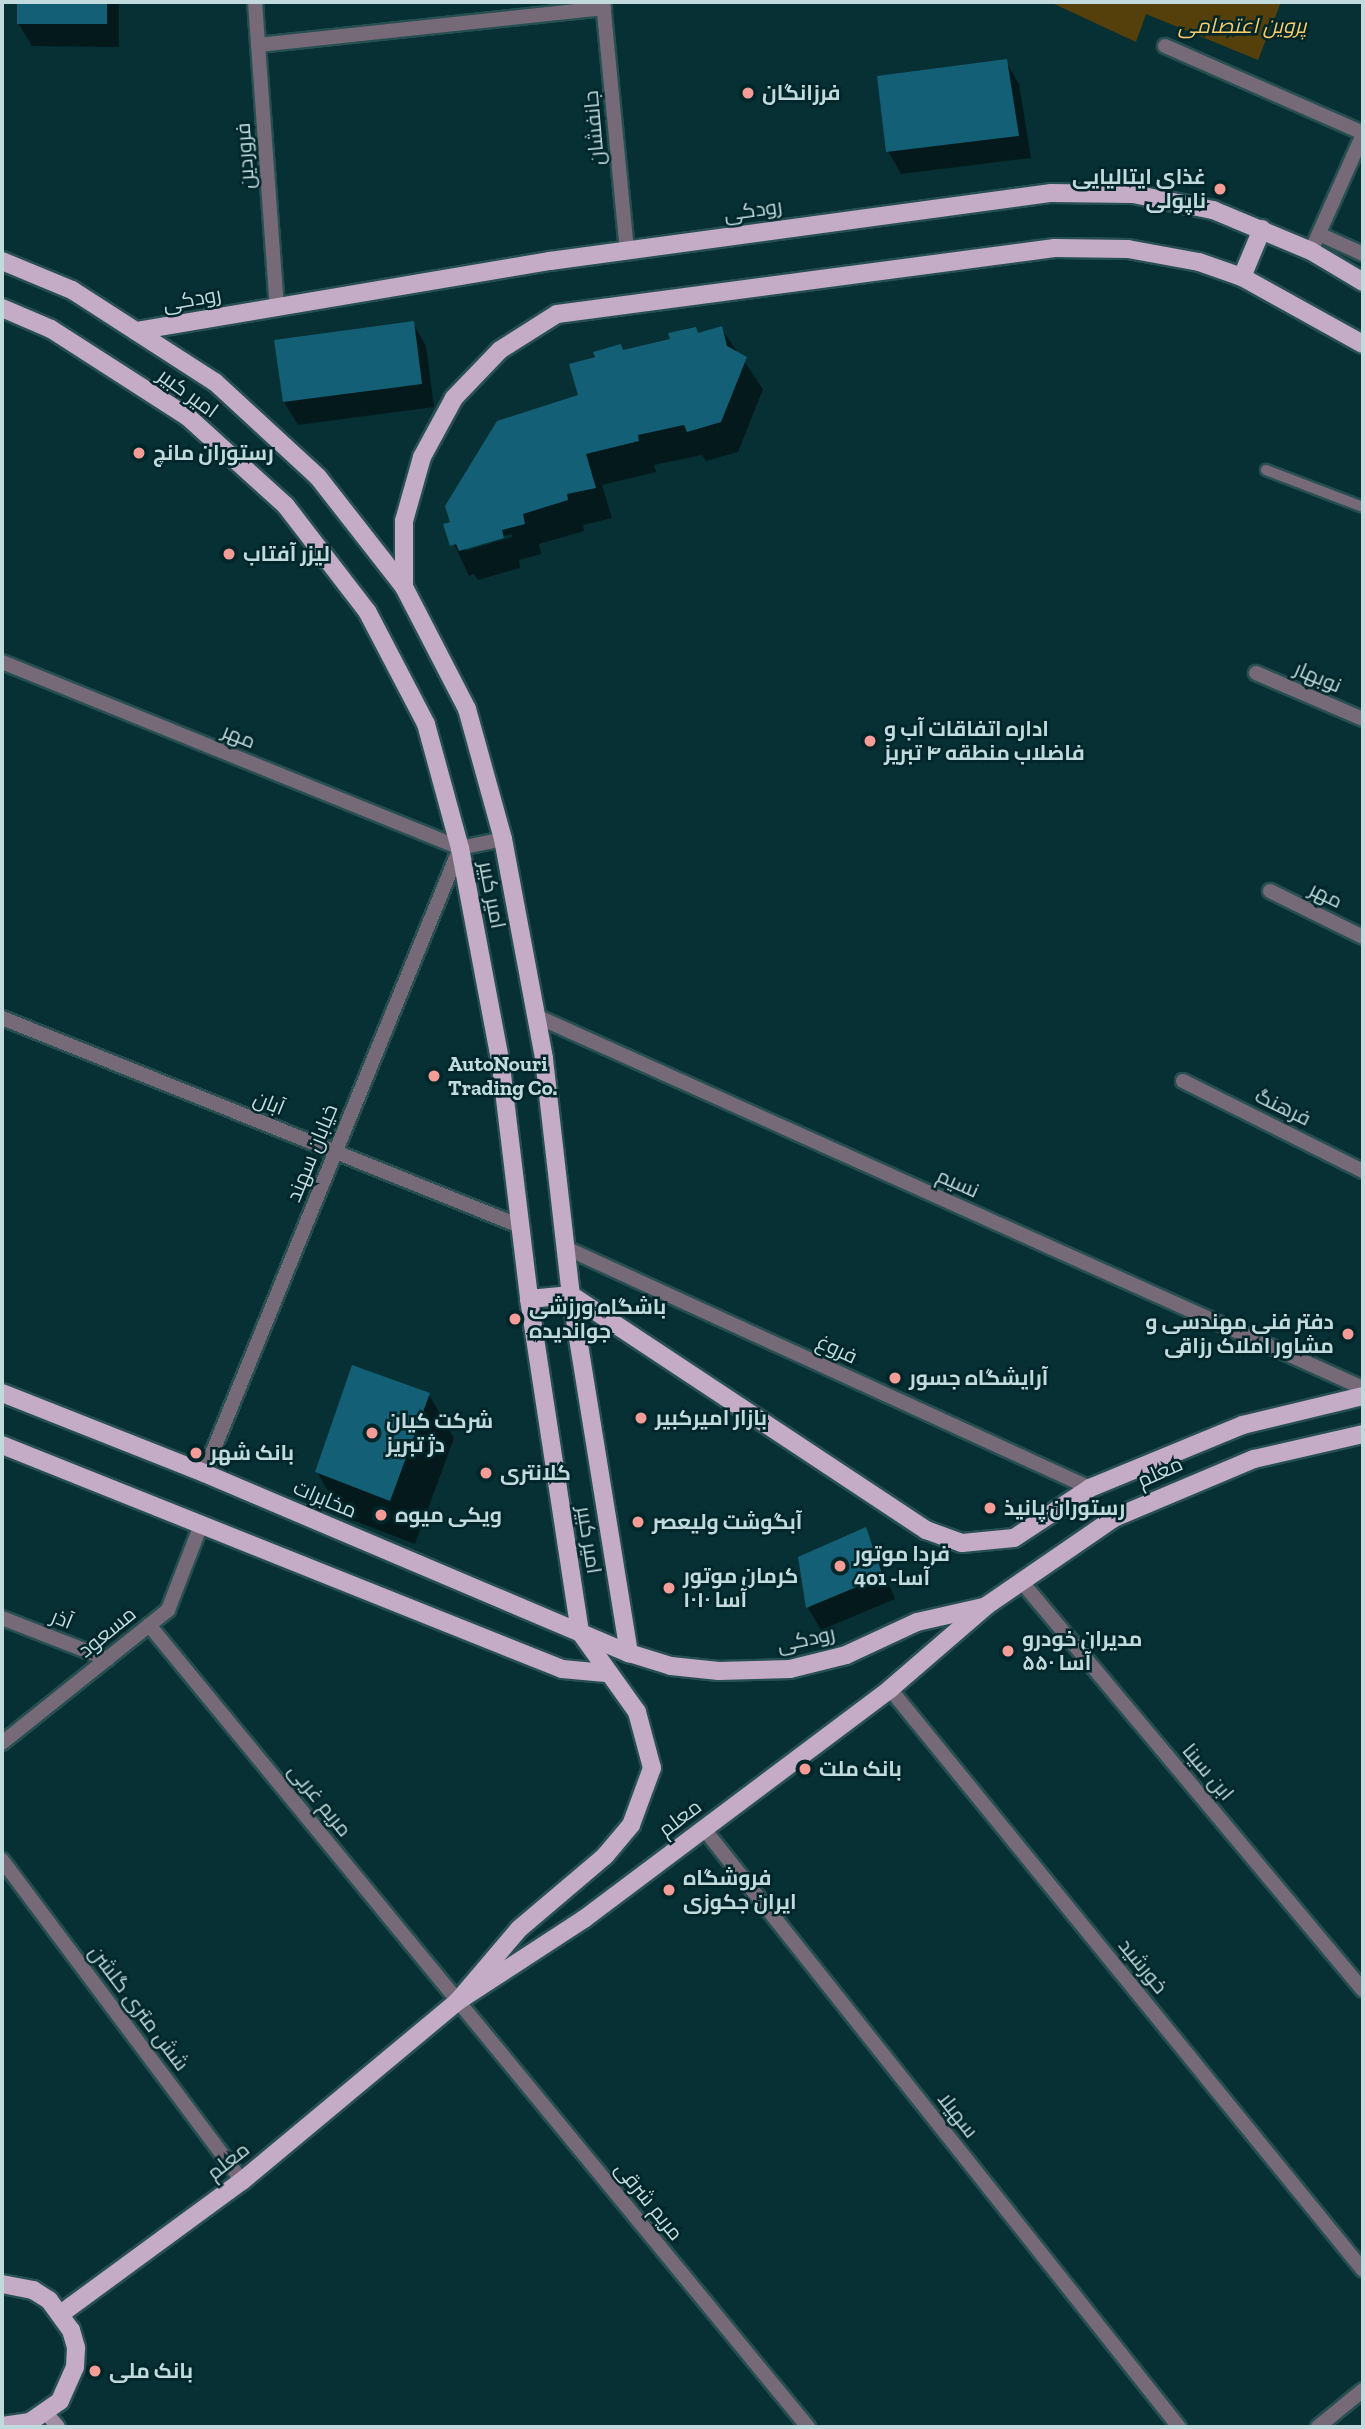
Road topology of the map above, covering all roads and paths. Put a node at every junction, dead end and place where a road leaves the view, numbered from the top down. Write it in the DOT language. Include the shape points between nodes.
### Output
graph roads {
  1 [pos="255,2"];
  2 [pos="604,5"];
  3 [pos="258,45"];
  4 [pos="1165,46"];
  5 [pos="1363,133"];
  6 [pos="1262,229"];
  7 [pos="1319,234"];
  8 [pos="627,250"];
  9 [pos="1311,251"];
  10 [pos="1363,254"];
  11 [pos="2,261"];
  12 [pos="1242,277"];
  13 [pos="1363,282"];
  14 [pos="277,307"];
  15 [pos="2,308"];
  16 [pos="136,331"];
  17 [pos="1363,344"];
  18 [pos="1266,470"];
  19 [pos="1363,507"];
  20 [pos="404,587"];
  21 [pos="2,662"];
  22 [pos="1256,673"];
  23 [pos="1363,719"];
  24 [pos="503,839"];
  25 [pos="460,848"];
  26 [pos="1270,891"];
  27 [pos="1363,937"];
  28 [pos="536,1016"];
  29 [pos="2,1018"];
  30 [pos="1183,1082"];
  31 [pos="335,1152"];
  32 [pos="1363,1171"];
  33 [pos="520,1226"];
  34 [pos="566,1248"];
  35 [pos="571,1295"];
  36 [pos="529,1299"];
  37 [pos="1363,1388"];
  38 [pos="2,1392"];
  39 [pos="1363,1396"];
  40 [pos="1363,1434"];
  41 [pos="2,1445"];
  42 [pos="204,1473"];
  43 [pos="1090,1488"];
  44 [pos="201,1525"];
  45 [pos="1021,1581"];
  46 [pos="986,1606"];
  47 [pos="2,1618"];
  48 [pos="149,1625"];
  49 [pos="580,1632"];
  50 [pos="628,1653"];
  51 [pos="107,1659"];
  52 [pos="606,1673"];
  53 [pos="890,1689"];
  54 [pos="2,1744"];
  55 [pos="704,1829"];
  56 [pos="2,1860"];
  57 [pos="1363,1990"];
  58 [pos="458,2001"];
  59 [pos="242,2180"];
  60 [pos="1363,2270"];
  61 [pos="2,2284"];
  62 [pos="62,2313"];
  63 [pos="1363,2390"];
  64 [pos="52,2420"];
  65 [pos="2,2426"];
  66 [pos="808,2427"];
  67 [pos="1179,2427"];
  68 [pos="1318,2427"];
  1 -- 3 [label="street, فروردین"];
  2 -- 3 [label="street"];
  2 -- 8 [label="street, جانفشان"];
  3 -- 14 [label="street, فروردین"];
  4 -- 5 [label="street"];
  5 -- 7 [label="street"];
  6 -- 8 [label="main road, رودکى" via="1213,210 1133,194 1051,193"];
  6 -- 9 [label="main road, رودکى"];
  6 -- 12 [label="main road"];
  7 -- 9 [label="street"];
  7 -- 10 [label="street"];
  8 -- 14 [label="main road, رودکى"];
  9 -- 13 [label="main road, رودکى"];
  11 -- 16 [label="main road, امیر کبیر" via="72,290"];
  12 -- 17 [label="main road"];
  12 -- 20 [label="main road" via="1199,262 1128,249 1055,248 557,314 500,350 447,410 422,457 404,521"];
  14 -- 16 [label="main road, رودکى"];
  15 -- 25 [label="main road, امیر کبیر" via="51,328 188,417 286,506 367,611 426,724"];
  16 -- 20 [label="main road, امیر کبیر" via="215,382 318,477"];
  18 -- 19 [label="lane"];
  20 -- 24 [label="main road, امیر کبیر" via="467,709"];
  21 -- 25 [label="street, مهر"];
  22 -- 23 [label="street, نوبهار"];
  24 -- 25 [label="street"];
  24 -- 28 [label="main road, امیر کبیر"];
  25 -- 31 [label="street, خیابان سهند"];
  25 -- 33 [label="main road, امیر کبیر" via="501,1066"];
  26 -- 27 [label="street, مهر"];
  28 -- 34 [label="main road, امیر کبیر"];
  28 -- 37 [label="street, نسیم"];
  29 -- 31 [label="street, آبان"];
  30 -- 32 [label="street, فرهنگ"];
  31 -- 33 [label="street, آبان"];
  31 -- 42 [label="street, خیابان سهند"];
  33 -- 36 [label="main road, امیر کبیر"];
  34 -- 35 [label="main road, امیر کبیر"];
  34 -- 43 [label="street, فروغ"];
  35 -- 36 [label="main road"];
  35 -- 43 [label="main road, معلم" via="926,1530 962,1543 1014,1538"];
  35 -- 50 [label="main road, امیر کبیر"];
  36 -- 49 [label="main road, امیر کبیر"];
  38 -- 42 [label="main road, مخابرات"];
  39 -- 43 [label="main road, معلم" via="1243,1425"];
  40 -- 45 [label="main road, معلم" via="1254,1459 1182,1486 1114,1517"];
  41 -- 44 [label="main road"];
  42 -- 49 [label="main road, مخابرات"];
  44 -- 48 [label="street, مسعود" via="168,1610"];
  44 -- 52 [label="main road" via="562,1669"];
  45 -- 46 [label="main road, معلم"];
  45 -- 57 [label="street, ابن سینا"];
  46 -- 50 [label="main road, رودکی" via="917,1622 846,1655 790,1669 719,1671 671,1666"];
  46 -- 53 [label="main road, معلم"];
  47 -- 51 [label="street, آذر"];
  48 -- 51 [label="street, مسعود"];
  48 -- 58 [label="street, مریم غربی"];
  49 -- 50 [label="main road, مخابرات"];
  49 -- 52 [label="main road, امیر کبیر"];
  50 -- 52 [label="main road"];
  51 -- 54 [label="street, مسعود"];
  52 -- 58 [label="main road, امیر کبیر" via="637,1712 646,1738 652,1769 644,1799 606,1856 519,1929"];
  53 -- 55 [label="main road, معلم"];
  53 -- 60 [label="street, خورشید"];
  55 -- 58 [label="main road, معلم" via="584,1919"];
  55 -- 67 [label="street, سهیلا"];
  56 -- 59 [label="street, شش متری گلشن"];
  58 -- 59 [label="main road, معلم"];
  58 -- 66 [label="street, مریم شرقی"];
  59 -- 62 [label="main road, معلم"];
  61 -- 62 [label="main road" via="33,2290"];
  62 -- 64 [label="main road" via="74,2339 75,2367"];
  63 -- 68 [label="street"];
  64 -- 65 [label="main road"];
}
